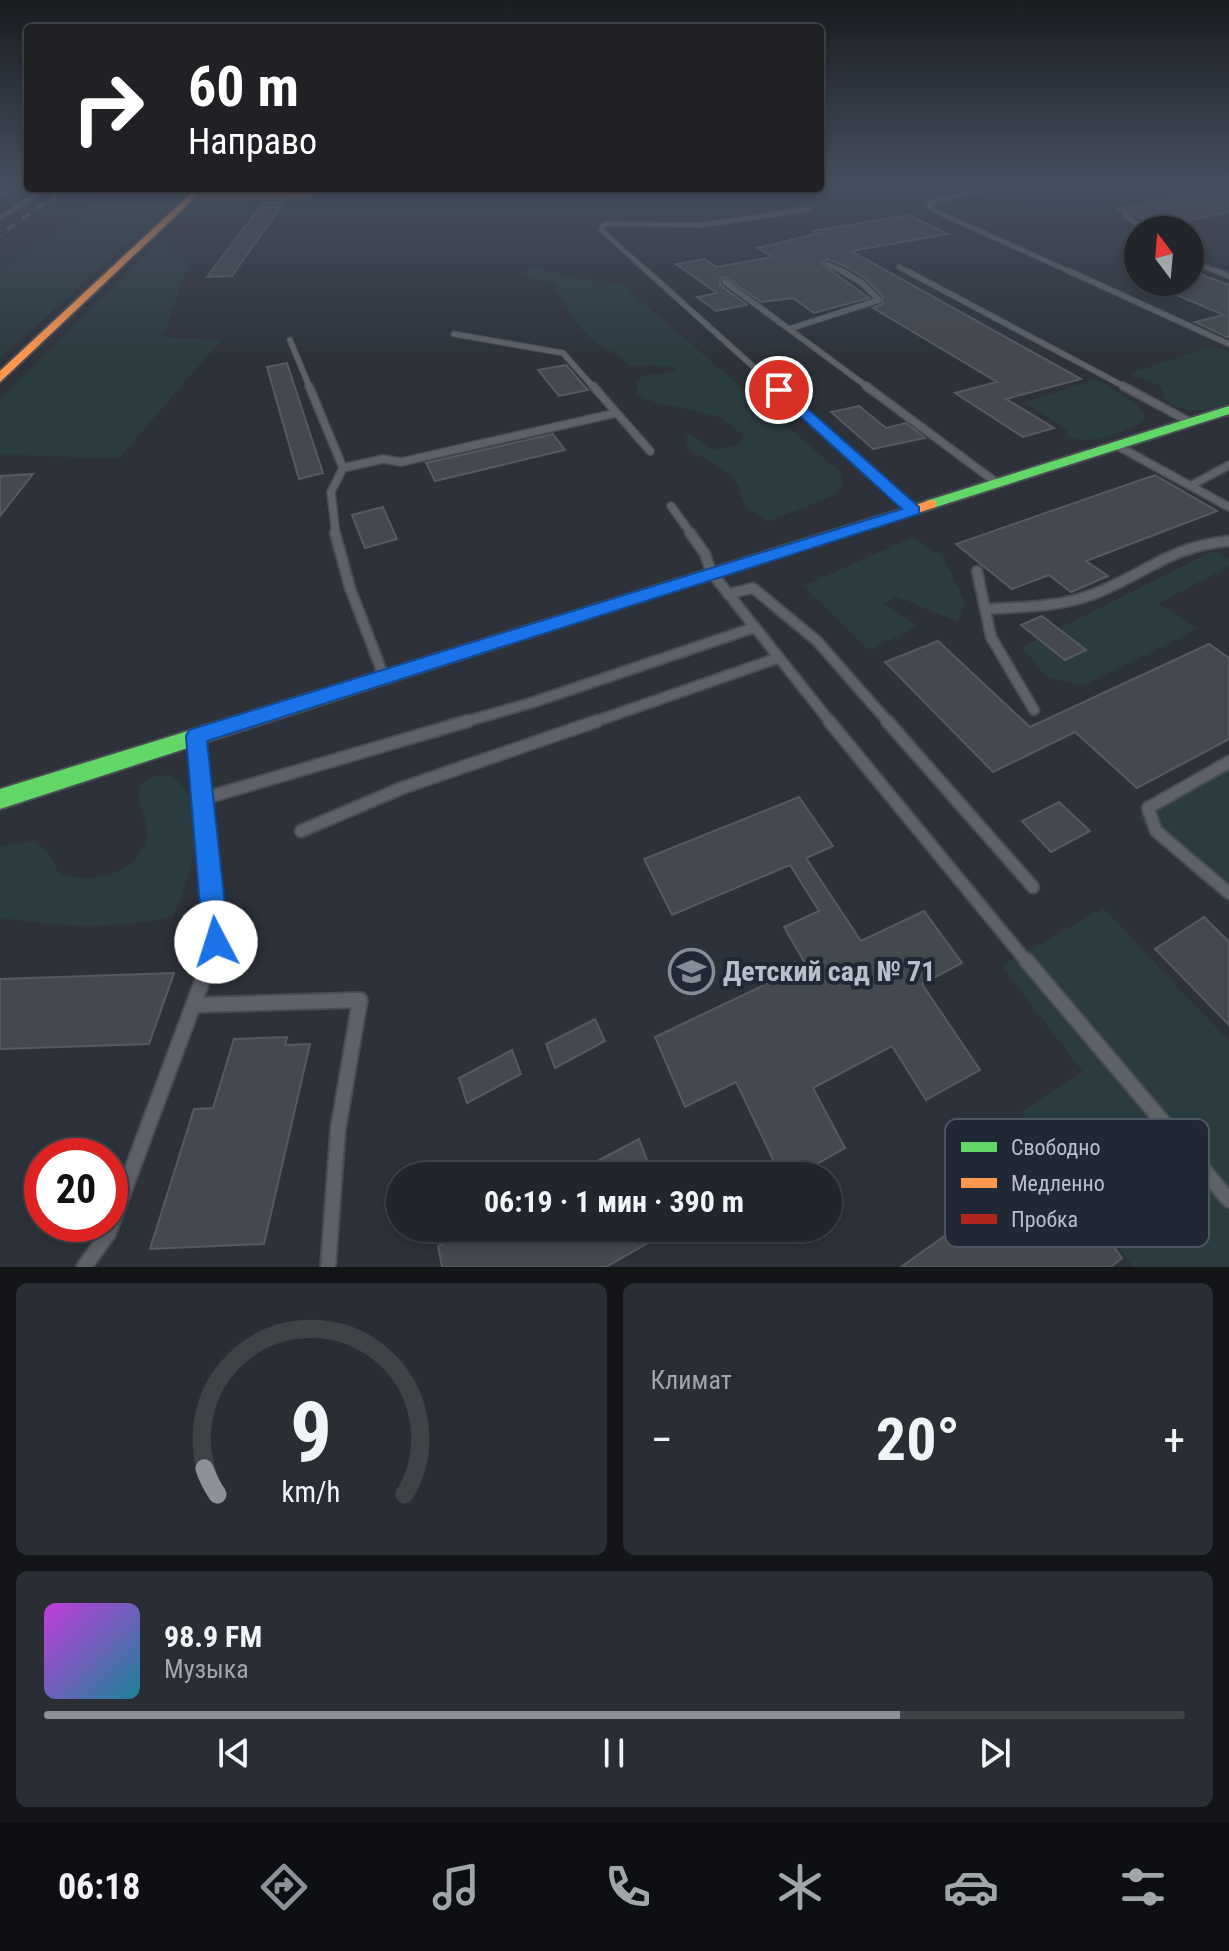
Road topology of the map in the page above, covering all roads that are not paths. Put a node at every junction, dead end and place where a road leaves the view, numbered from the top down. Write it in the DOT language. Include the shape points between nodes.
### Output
graph roads {
  1 [pos="144,241"];
  2 [pos="613,241"];
  3 [pos="1002,241"];
  4 [pos="827,264"];
  5 [pos="899,267"];
  6 [pos="1204,267"];
  7 [pos="1229,276"];
  8 [pos="725,282"];
  9 [pos="789,329"];
  10 [pos="454,334"];
  11 [pos="290,340"];
  12 [pos="1229,344"];
  13 [pos="0,378"];
  14 [pos="1229,410"];
  15 [pos="616,413"];
  16 [pos="1190,422"];
  17 [pos="1116,445"];
  18 [pos="650,451"];
  19 [pos="1229,465"];
  20 [pos="343,468"];
  21 [pos="997,483"];
  22 [pos="1192,485"];
  23 [pos="671,506"];
  24 [pos="1229,507"];
  25 [pos="913,511"];
  26 [pos="1229,541"];
  27 [pos="977,571"];
  28 [pos="711,572"];
  29 [pos="728,594"];
  30 [pos="987,609"];
  31 [pos="753,628"];
  32 [pos="778,658"];
  33 [pos="384,678"];
  34 [pos="1034,710"];
  35 [pos="196,736"];
  36 [pos="1229,762"];
  37 [pos="0,799"];
  38 [pos="202,799"];
  39 [pos="301,831"];
  40 [pos="1033,887"];
  41 [pos="1229,893"];
  42 [pos="195,1005"];
  43 [pos="1160,1119"];
  44 [pos="1209,1176"];
  45 [pos="1229,1200"];
  46 [pos="84,1267"];
  47 [pos="328,1267"];
  1 -- 13 [label="street"];
  2 -- 25 [label="lane"];
  3 -- 12 [label="lane"];
  4 -- 9 [label="lane" via="873,290 879,300"];
  5 -- 16 [label="lane"];
  6 -- 7 [label="lane"];
  8 -- 9 [label="lane"];
  9 -- 21 [label="lane"];
  10 -- 15 [label="lane" via="563,353"];
  11 -- 20 [label="lane"];
  14 -- 16 [label="street"];
  15 -- 18 [label="lane"];
  15 -- 20 [label="lane" via="401,462 383,459"];
  16 -- 17 [label="street"];
  17 -- 21 [label="street"];
  17 -- 22 [label="lane"];
  19 -- 22 [label="lane"];
  20 -- 33 [label="lane" via="331,495 342,559"];
  21 -- 25 [label="street"];
  22 -- 24 [label="lane"];
  23 -- 28 [label="lane" via="705,554"];
  25 -- 28 [label="street"];
  26 -- 30 [label="lane" via="1171,551 1103,590 1068,601"];
  27 -- 30 [label="lane"];
  28 -- 29 [label="lane"];
  28 -- 33 [label="street"];
  29 -- 31 [label="lane"];
  29 -- 40 [label="lane" via="753,588 817,641"];
  30 -- 34 [label="lane" via="991,637"];
  31 -- 32 [label="lane"];
  31 -- 38 [label="lane" via="534,702"];
  32 -- 39 [label="lane" via="402,788"];
  32 -- 43 [label="lane"];
  33 -- 35 [label="street"];
  35 -- 37 [label="street"];
  35 -- 38 [label="lane"];
  36 -- 41 [label="lane" via="1148,808 1156,831"];
  38 -- 42 [label="lane" via="216,942"];
  42 -- 46 [label="lane" via="108,1234"];
  42 -- 47 [label="lane" via="360,1000 338,1129"];
  44 -- 45 [label="lane"];
}
